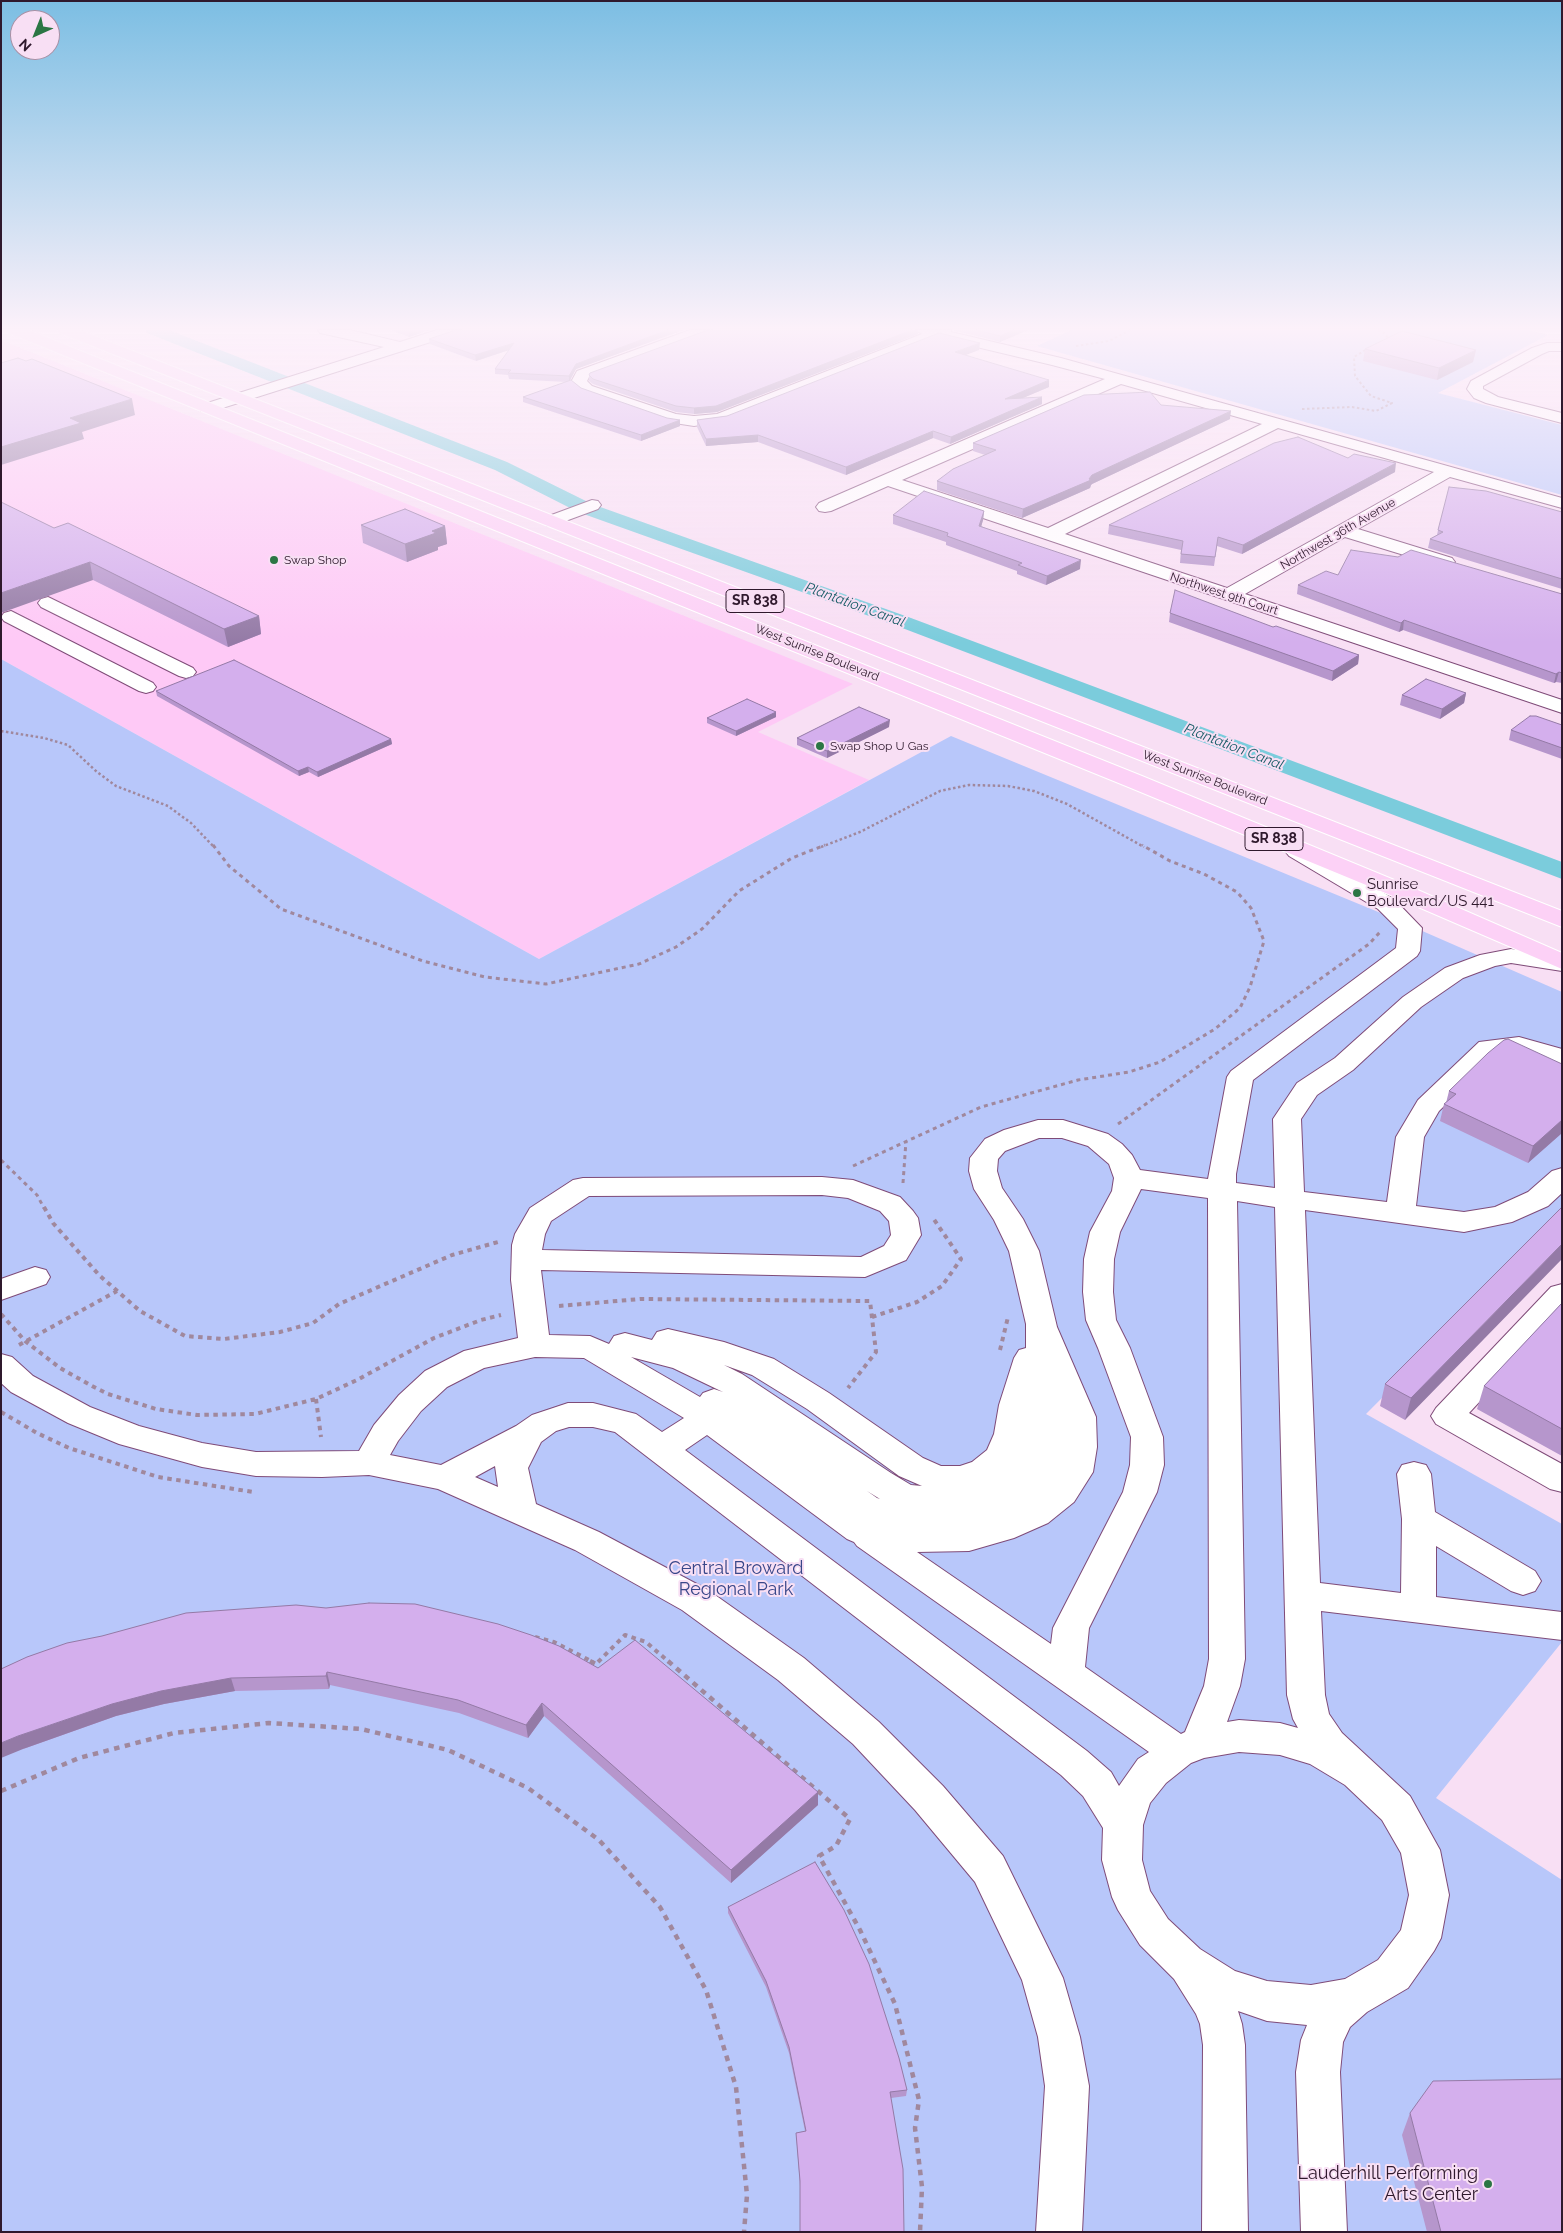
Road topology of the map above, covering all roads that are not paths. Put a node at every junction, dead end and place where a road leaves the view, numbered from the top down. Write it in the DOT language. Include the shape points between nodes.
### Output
graph roads {
  1 [pos="272,434"];
  2 [pos="330,434"];
  3 [pos="993,434"];
  4 [pos="1253,434"];
  5 [pos="1315,434"];
  6 [pos="1448,472"];
  7 [pos="887,480"];
  8 [pos="1562,503"];
  9 [pos="585,508"];
  10 [pos="825,508"];
  11 [pos="552,522"];
  12 [pos="1345,531"];
  13 [pos="524,535"];
  14 [pos="1048,535"];
  15 [pos="1460,566"];
  16 [pos="1229,595"];
  17 [pos="48,603"];
  18 [pos="786,613"];
  19 [pos="11,617"];
  20 [pos="186,672"];
  21 [pos="146,687"];
  22 [pos="1562,707"];
  23 [pos="1281,842"];
  24 [pos="1562,920"];
  25 [pos="1562,963"];
  26 [pos="1562,1058"];
  27 [pos="1562,1177"];
  28 [pos="1128,1178"];
  29 [pos="1222,1190"];
  30 [pos="1290,1199"];
  31 [pos="1400,1214"];
  32 [pos="528,1247"];
  33 [pos="35,1277"];
  34 [pos="1,1290"];
  35 [pos="1562,1294"];
  36 [pos="1041,1324"];
  37 [pos="624,1344"];
  38 [pos="535,1346"];
  39 [pos="590,1347"];
  40 [pos="9,1356"];
  41 [pos="707,1419"];
  42 [pos="528,1434"];
  43 [pos="661,1449"];
  44 [pos="369,1463"];
  45 [pos="1414,1474"];
  46 [pos="445,1478"];
  47 [pos="1561,1479"];
  48 [pos="522,1512"];
  49 [pos="1419,1519"];
  50 [pos="859,1530"];
  51 [pos="1523,1582"];
  52 [pos="1302,1595"];
  53 [pos="1418,1608"];
  54 [pos="1562,1626"];
  55 [pos="1066,1673"];
  56 [pos="1189,1747"];
  57 [pos="1359,1773"];
  58 [pos="1123,1825"];
  59 [pos="1185,1963"];
  60 [pos="1352,1998"];
  61 [pos="1059,2232"];
  62 [pos="1225,2232"];
  63 [pos="1324,2232"];
  1 -- 13 [label="main road, West Sunrise Boulevard / SR 838"];
  2 -- 11 [label="main road, West Sunrise Boulevard / SR 838"];
  3 -- 7 [label="street"];
  4 -- 14 [label="street"];
  5 -- 6 [label="street"];
  6 -- 8 [label="street"];
  6 -- 12 [label="street, Northwest 36th Avenue"];
  7 -- 10 [label="street"];
  7 -- 14 [label="street, Northwest 9th Court"];
  9 -- 11 [label="street"];
  11 -- 18 [label="main road, West Sunrise Boulevard / SR 838"];
  12 -- 15 [label="street"];
  12 -- 16 [label="street, Northwest 36th Avenue"];
  13 -- 18 [label="main road" via="557,536 755,611"];
  13 -- 23 [label="main road, West Sunrise Boulevard / SR 838"];
  14 -- 16 [label="street, Northwest 9th Court"];
  16 -- 22 [label="street, Northwest 9th Court"];
  17 -- 20 [label="street"];
  18 -- 24 [label="main road, West Sunrise Boulevard / SR 838"];
  19 -- 21 [label="street"];
  23 -- 25 [label="main road, West Sunrise Boulevard / SR 838"];
  23 -- 29 [label="street" via="1386,904 1410,928 1408,951 1240,1077 1222,1174"];
  25 -- 30 [label="street" via="1511,956 1454,973 1412,1002 1344,1064 1307,1089 1287,1119"];
  26 -- 31 [label="street" via="1519,1044 1488,1048 1434,1099 1410,1137"];
  27 -- 31 [label="street" via="1538,1199 1502,1215 1464,1222"];
  28 -- 29 [label="street"];
  28 -- 36 [label="street" via="1122,1161 1112,1150 1098,1140 1063,1129 1038,1129 1014,1136 995,1145 984,1158 983,1171 988,1189 1024,1251"];
  28 -- 55 [label="street" via="1126,1191 1105,1232 1099,1259 1098,1292 1101,1320 1146,1437 1147,1465 1140,1492 1070,1628"];
  29 -- 30 [label="street"];
  29 -- 56 [label="street" via="1227,1659 1222,1686"];
  30 -- 31 [label="street"];
  30 -- 52 [label="street"];
  32 -- 32 [label="street" via="865,1267 895,1253 906,1235 903,1218 890,1204 854,1189 822,1186 583,1187 540,1215"];
  32 -- 38 [label="street" via="526,1280"];
  33 -- 34 [label="street"];
  35 -- 47 [label="street" via="1447,1416"];
  36 -- 37 [label="street" via="1015,1405 1010,1434 1000,1457 984,1471 962,1480 937,1479 911,1467 818,1401 763,1367 713,1350 664,1340"];
  36 -- 37 [label="street" via="1042,1358 1056,1410 1054,1461 1040,1483 1020,1501 995,1513 970,1519 933,1521 898,1517 865,1507 712,1400"];
  36 -- 50 [label="street" via="1080,1417 1081,1447 1076,1472 1062,1493 1036,1514 1002,1529 969,1538 897,1539"];
  37 -- 39 [label="street"];
  38 -- 39 [label="street"];
  38 -- 44 [label="street" via="475,1359 436,1379 410,1403 386,1433"];
  39 -- 41 [label="street" via="685,1402"];
  40 -- 44 [label="street" via="22,1384 79,1416 140,1439 202,1455 256,1464"];
  41 -- 43 [label="street"];
  41 -- 50 [label="street"];
  42 -- 43 [label="street" via="544,1423 560,1418 593,1415 625,1422"];
  42 -- 46 [label="street"];
  42 -- 48 [label="street" via="511,1468"];
  43 -- 58 [label="street" via="1074,1762 1097,1784"];
  44 -- 46 [label="street"];
  45 -- 49 [label="street"];
  46 -- 48 [label="street"];
  48 -- 61 [label="street" via="587,1541 695,1600 791,1669 866,1733 929,1798 989,1869 1042,1978 1059,2037 1067,2086"];
  49 -- 51 [label="street"];
  49 -- 53 [label="street"];
  50 -- 55 [label="street"];
  52 -- 53 [label="street"];
  52 -- 57 [label="street" via="1306,1696 1312,1718 1329,1744"];
  53 -- 54 [label="street"];
  55 -- 56 [label="street"];
  56 -- 57 [label="street" via="1239,1736 1280,1739 1321,1751"];
  56 -- 58 [label="street" via="1152,1771 1134,1795"];
  57 -- 60 [label="street" via="1396,1808 1420,1850 1429,1895 1420,1938 1399,1967 1393,1974"];
  58 -- 59 [label="street" via="1122,1860 1132,1897 1154,1932"];
  59 -- 60 [label="street" via="1224,1987 1267,2001 1312,2005"];
  59 -- 62 [label="street" via="1214,2004 1221,2024 1224,2045"];
  60 -- 63 [label="street" via="1334,2012 1322,2040 1318,2072"];
}
